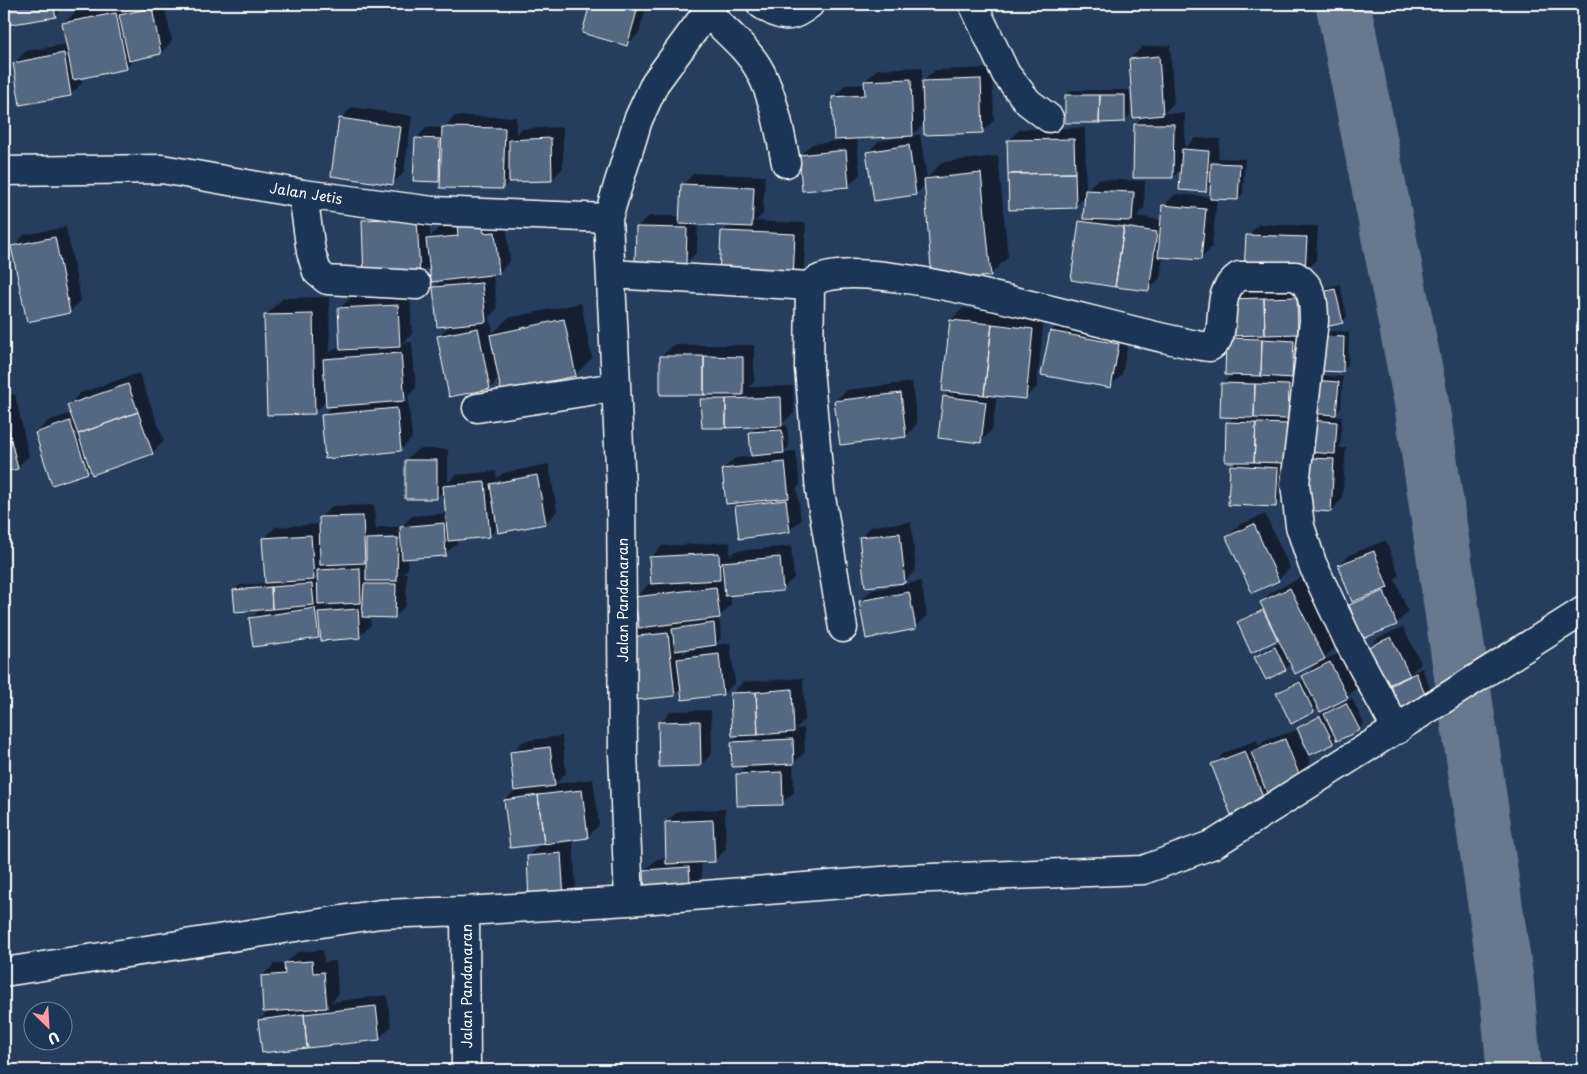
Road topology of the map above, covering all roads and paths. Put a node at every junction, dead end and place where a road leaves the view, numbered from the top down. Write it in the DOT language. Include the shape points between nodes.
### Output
graph roads {
  1 [pos="761,4"];
  2 [pos="810,4"];
  3 [pos="973,4"];
  4 [pos="710,8"];
  5 [pos="1049,118"];
  6 [pos="786,163"];
  7 [pos="4,171"];
  8 [pos="304,194"];
  9 [pos="608,218"];
  10 [pos="611,274"];
  11 [pos="417,285"];
  12 [pos="810,286"];
  13 [pos="616,387"];
  14 [pos="477,408"];
  15 [pos="1583,611"];
  16 [pos="843,628"];
  17 [pos="1397,730"];
  18 [pos="629,901"];
  19 [pos="465,911"];
  20 [pos="4,972"];
  21 [pos="466,1070"];
  1 -- 2 [label="street" via="781,16 792,16"];
  3 -- 5 [label="street" via="1006,74 1028,102"];
  4 -- 6 [label="street" via="760,72 772,99"];
  4 -- 9 [label="street, Jalan Pandanaran" via="652,91 638,120"];
  7 -- 8 [label="street, Jalan Jetis" via="162,169"];
  8 -- 9 [label="street, Jalan Jetis" via="433,211"];
  8 -- 11 [label="street" via="316,272 326,280"];
  9 -- 10 [label="street, Jalan Pandanaran"];
  10 -- 12 [label="street"];
  10 -- 13 [label="street, Jalan Pandanaran"];
  12 -- 16 [label="street" via="809,368 820,491"];
  12 -- 17 [label="street" via="816,279 826,276 858,273 931,284 1019,301 1105,325 1210,347 1220,334 1222,298 1239,276 1296,276 1304,281 1314,300 1314,321 1295,484 1300,526 1312,564 1348,640"];
  13 -- 14 [label="street"];
  13 -- 18 [label="street, Jalan Pandanaran"];
  15 -- 17 [label="street"];
  17 -- 18 [label="street" via="1214,844 1143,870 906,879"];
  18 -- 19 [label="street, Jalan Pandanaran"];
  19 -- 20 [label="street" via="380,914"];
  19 -- 21 [label="street, Jalan Pandanaran"];
}
